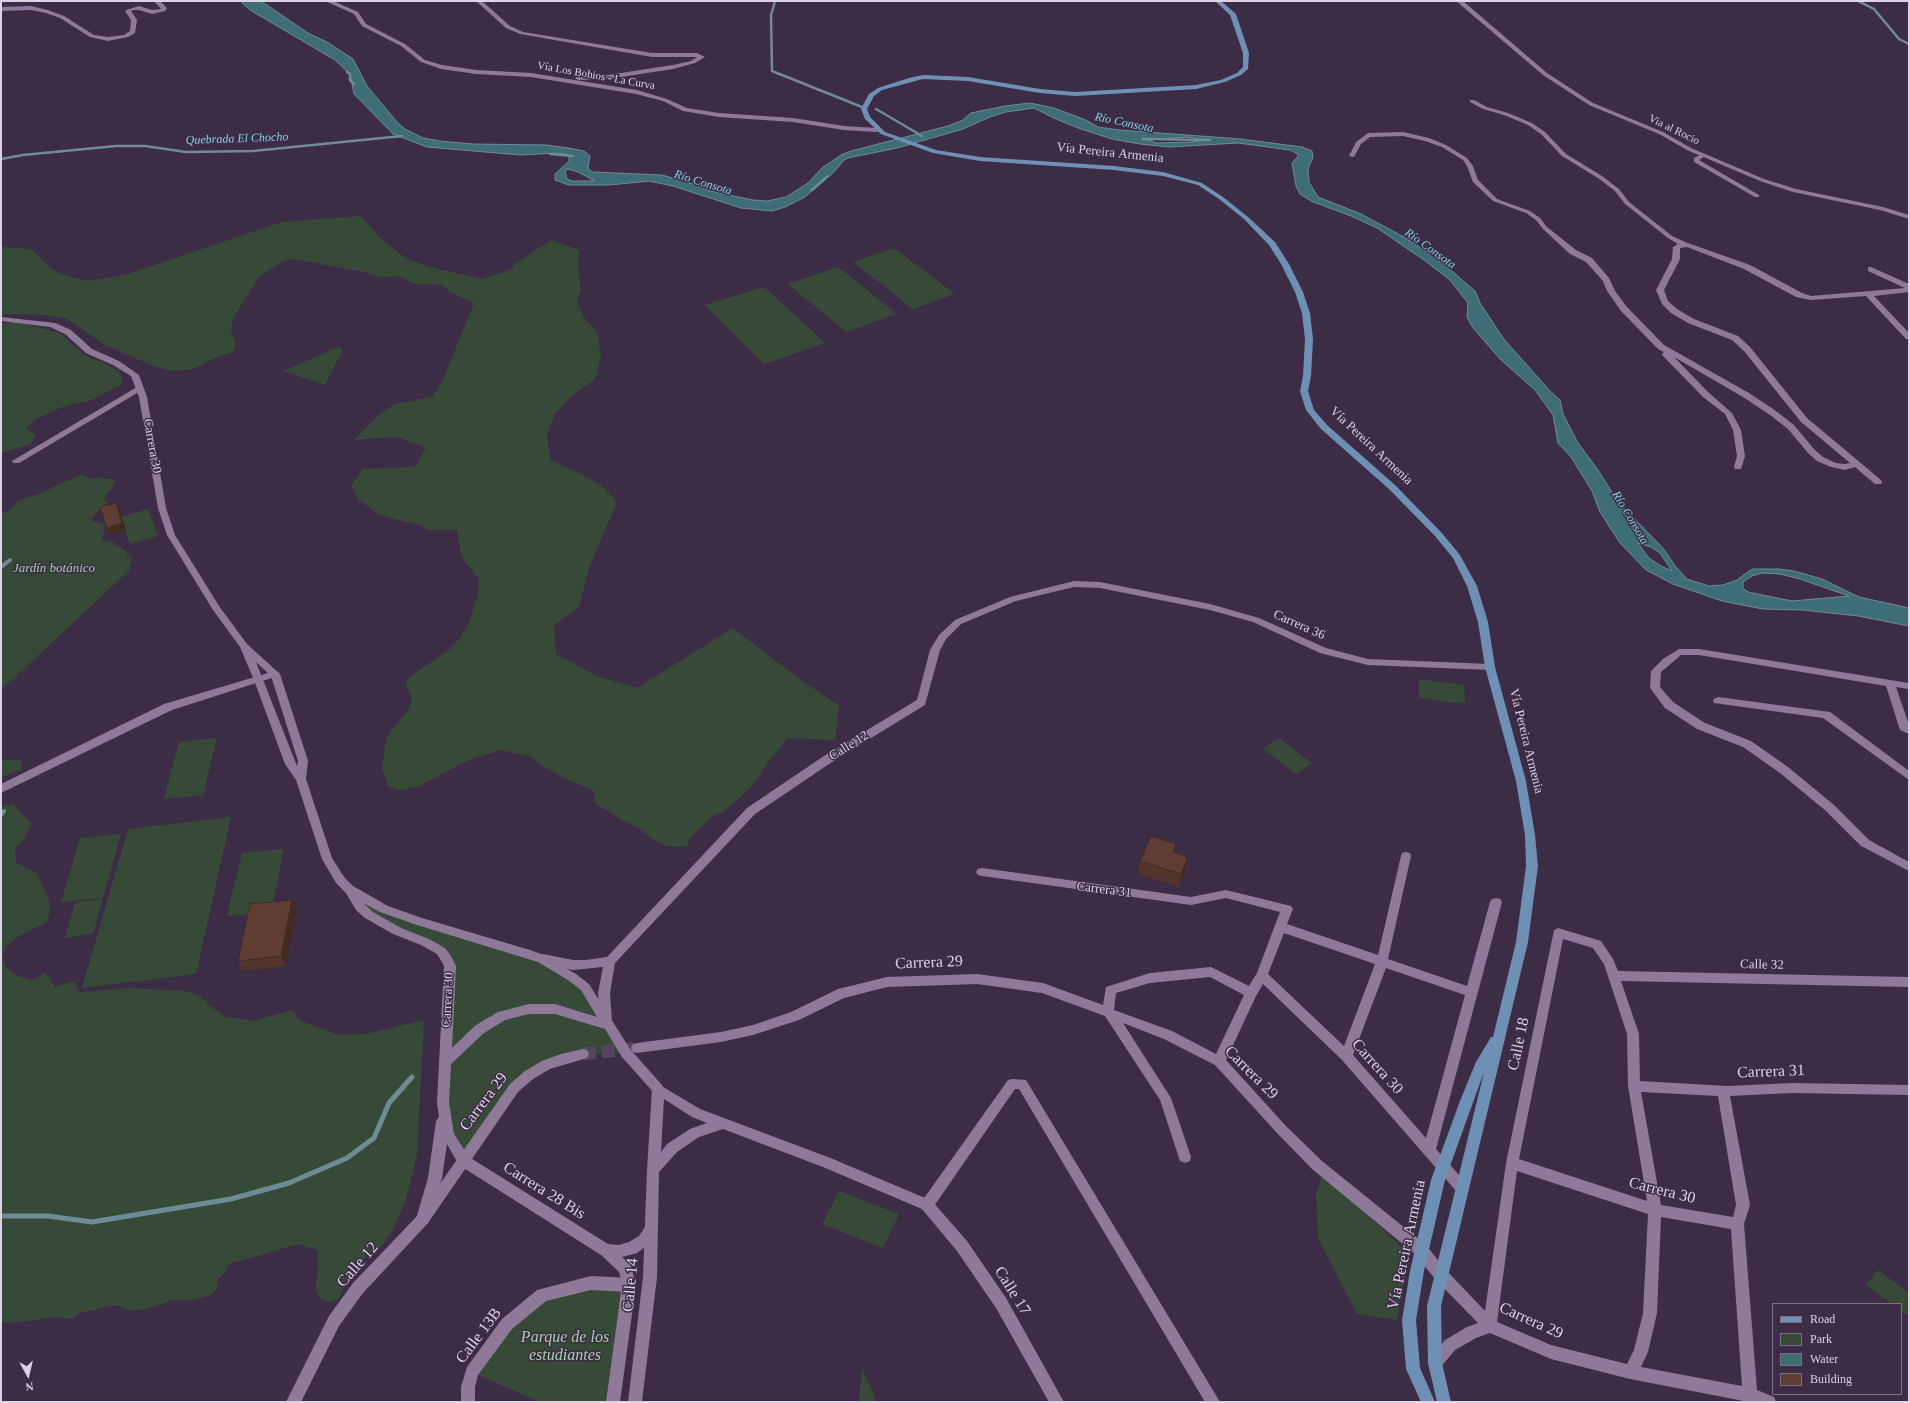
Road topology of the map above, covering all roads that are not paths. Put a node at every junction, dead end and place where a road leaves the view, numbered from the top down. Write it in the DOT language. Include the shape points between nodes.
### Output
graph roads {
  1 [pos="157,1"];
  2 [pos="328,1"];
  3 [pos="479,1"];
  4 [pos="1218,1"];
  5 [pos="1459,1"];
  6 [pos="1,9"];
  7 [pos="564,80"];
  8 [pos="1472,101"];
  9 [pos="877,130"];
  10 [pos="1704,155"];
  11 [pos="1352,156"];
  12 [pos="1757,196"];
  13 [pos="1909,217"];
  14 [pos="1683,244"];
  15 [pos="1871,270"];
  16 [pos="1909,288"];
  17 [pos="1868,294"];
  18 [pos="1,319"];
  19 [pos="1909,337"];
  20 [pos="1661,348"];
  21 [pos="140,389"];
  22 [pos="16,461"];
  23 [pos="1856,464"];
  24 [pos="1738,467"];
  25 [pos="1878,482"];
  26 [pos="1100,585"];
  27 [pos="244,646"];
  28 [pos="1490,666"];
  29 [pos="275,674"];
  30 [pos="259,680"];
  31 [pos="1890,683"];
  32 [pos="1909,686"];
  33 [pos="1718,701"];
  34 [pos="1909,730"];
  35 [pos="1909,776"];
  36 [pos="301,779"];
  37 [pos="1,789"];
  38 [pos="1406,856"];
  39 [pos="1909,867"];
  40 [pos="982,872"];
  41 [pos="349,889"];
  42 [pos="1496,902"];
  43 [pos="1280,927"];
  44 [pos="542,959"];
  45 [pos="610,961"];
  46 [pos="1382,962"];
  47 [pos="1262,975"];
  48 [pos="1614,976"];
  49 [pos="1909,982"];
  50 [pos="1470,992"];
  51 [pos="1251,993"];
  52 [pos="1108,1011"];
  53 [pos="607,1025"];
  54 [pos="1501,1032"];
  55 [pos="637,1048"];
  56 [pos="583,1054"];
  57 [pos="1346,1056"];
  58 [pos="1219,1061"];
  59 [pos="444,1062"];
  60 [pos="1634,1086"];
  61 [pos="658,1089"];
  62 [pos="1909,1090"];
  63 [pos="1723,1091"];
  64 [pos="443,1103"];
  65 [pos="721,1124"];
  66 [pos="1429,1149"];
  67 [pos="1185,1157"];
  68 [pos="464,1161"];
  69 [pos="1512,1163"];
  70 [pos="1443,1168"];
  71 [pos="653,1170"];
  72 [pos="1462,1188"];
  73 [pos="927,1206"];
  74 [pos="1655,1210"];
  75 [pos="423,1219"];
  76 [pos="1737,1224"];
  77 [pos="651,1228"];
  78 [pos="606,1250"];
  79 [pos="1421,1250"];
  80 [pos="1440,1274"];
  81 [pos="629,1285"];
  82 [pos="1490,1326"];
  83 [pos="1435,1363"];
  84 [pos="1630,1372"];
  85 [pos="1750,1395"];
  86 [pos="293,1402"];
  87 [pos="468,1402"];
  88 [pos="613,1402"];
  89 [pos="635,1402"];
  90 [pos="1057,1402"];
  91 [pos="1213,1402"];
  92 [pos="1428,1402"];
  93 [pos="1444,1402"];
  94 [pos="1769,1402"];
  1 -- 6 [label="street" via="163,10 152,12 139,8 131,9 128,11 134,20 133,32 108,39 92,36 62,17 48,12 31,8"];
  2 -- 7 [label="street, Vía Los Bohios - La Curva" via="356,13 364,25 403,44 423,61 476,72 532,75"];
  3 -- 7 [label="street" via="508,28 522,33 652,55 702,57 693,62 666,68 608,77"];
  4 -- 9 [label="main road" via="1233,14 1246,53 1246,68 1223,81 1196,87 1075,94 960,78 911,79 880,89 866,101 864,109 867,118"];
  5 -- 10 [label="street, Via al Rocio" via="1560,85 1591,104 1661,133"];
  7 -- 9 [label="street, Vía Los Bohios - La Curva" via="652,95 686,110"];
  8 -- 14 [label="street" via="1530,124 1564,155 1600,177 1617,190 1627,203 1670,237"];
  9 -- 28 [label="main road, Vía Pereira Armenia" via="935,152 980,159 1163,174 1200,184 1246,218 1272,244 1285,264 1306,313 1309,339 1304,391 1310,410 1324,427 1413,507 1457,556 1472,586 1481,615"];
  10 -- 12 [label="street" via="1696,161"];
  10 -- 13 [label="street, Via al Rocio" via="1795,191 1881,208"];
  11 -- 20 [label="street" via="1358,143 1368,135 1403,134 1427,138 1465,159 1475,181 1495,200 1528,212 1572,252 1588,260 1606,280 1624,309"];
  14 -- 17 [label="street" via="1746,267 1799,295 1811,298"];
  14 -- 23 [label="street" via="1677,247 1676,259 1660,290 1665,302 1691,321 1735,338 1747,349 1804,420"];
  15 -- 16 [label="street"];
  16 -- 17 [label="street"];
  17 -- 19 [label="street"];
  18 -- 21 [label="street, Carrera 30" via="52,325 68,332 89,351 135,375"];
  20 -- 23 [label="street" via="1746,395 1773,413 1791,427 1820,459 1845,467"];
  20 -- 24 [label="street" via="1706,395 1728,413 1737,430 1741,456"];
  21 -- 22 [label="street"];
  21 -- 27 [label="street, Carrera 30" via="146,409 162,508 171,535 216,608"];
  23 -- 25 [label="street"];
  26 -- 28 [label="street, Carrera 36" via="1169,598 1256,620 1322,651 1368,662"];
  26 -- 45 [label="street, Calle 12" via="1074,584 1013,599 958,622 942,637 935,650 921,702 828,759 751,811"];
  27 -- 29 [label="street, Carrera 30"];
  27 -- 30 [label="street, Carrera 30"];
  28 -- 54 [label="main road, Vía Pereira Armenia" via="1521,781 1532,866 1524,936"];
  29 -- 30 [label="street"];
  29 -- 36 [label="street, Carrera 30" via="303,761"];
  30 -- 36 [label="street, Carrera 30" via="290,764"];
  30 -- 37 [label="street" via="168,707"];
  31 -- 32 [label="street"];
  31 -- 34 [label="street" via="1904,727"];
  31 -- 39 [label="street" via="1699,652 1679,652 1656,671 1655,688 1668,705 1701,726 1747,744 1784,770 1830,808 1865,843"];
  33 -- 35 [label="street" via="1826,715"];
  36 -- 41 [label="street, Carrera 30" via="327,858 337,876"];
  38 -- 46 [label="street"];
  40 -- 43 [label="street, Carrera 31" via="1191,901 1226,894 1287,909"];
  41 -- 44 [label="street, Carrera 30" via="397,914"];
  41 -- 59 [label="street, Carrera 30" via="360,907 369,915 441,951 447,959 450,966"];
  42 -- 50 [label="street"];
  43 -- 46 [label="street"];
  43 -- 47 [label="street"];
  44 -- 45 [label="street" via="573,965"];
  44 -- 53 [label="street, Carrera 30" via="585,987"];
  45 -- 53 [label="street" via="604,993"];
  46 -- 50 [label="street"];
  46 -- 57 [label="street"];
  47 -- 51 [label="street"];
  47 -- 57 [label="street, Carrera 30"];
  48 -- 49 [label="street, Calle 32"];
  48 -- 60 [label="street" via="1633,1034"];
  48 -- 69 [label="street, Calle 18" via="1609,962 1597,944 1558,933"];
  50 -- 66 [label="street"];
  51 -- 52 [label="street" via="1211,972 1150,978 1110,990"];
  51 -- 58 [label="street"];
  52 -- 55 [label="street, Carrera 29" via="1043,988 977,979 887,982 842,993 795,1016 752,1030 722,1037"];
  52 -- 58 [label="street, Carrera 29" via="1168,1034"];
  52 -- 67 [label="street" via="1165,1098"];
  53 -- 59 [label="street" via="555,1009 529,1009 502,1016 480,1029"];
  53 -- 61 [label="street" via="626,1053"];
  54 -- 70 [label="main road, Vía Pereira Armenia" via="1482,1062"];
  54 -- 72 [label="main road, Vía Pereira Armenia"];
  56 -- 68 [label="street, Carrera 29" via="546,1065 514,1088"];
  57 -- 66 [label="street, Carrera 30"];
  58 -- 79 [label="street, Carrera 29" via="1317,1165"];
  59 -- 64 [label="street, Carrera 30"];
  60 -- 63 [label="street, Carrera 31"];
  60 -- 74 [label="street"];
  61 -- 65 [label="street" via="696,1113"];
  61 -- 71 [label="street, Calle 14"];
  62 -- 63 [label="street, Carrera 31" via="1792,1088"];
  63 -- 76 [label="street" via="1743,1205"];
  64 -- 68 [label="street, Carrera 30" via="448,1135"];
  64 -- 75 [label="street" via="440,1147"];
  65 -- 71 [label="street" via="695,1133 672,1148"];
  65 -- 73 [label="street" via="828,1164"];
  66 -- 70 [label="street, Carrera 30"];
  68 -- 75 [label="street, Calle 12"];
  68 -- 78 [label="street, Carrera 28 Bis"];
  69 -- 74 [label="street, Carrera 30"];
  69 -- 82 [label="street, Calle 18"];
  70 -- 72 [label="street, Carrera 30"];
  70 -- 79 [label="main road, Vía Pereira Armenia"];
  71 -- 77 [label="street, Calle 14"];
  72 -- 80 [label="main road, Vía Pereira Armenia"];
  73 -- 90 [label="street, Calle 17" via="962,1246 998,1299"];
  73 -- 91 [label="street" via="1012,1084 1022,1084"];
  74 -- 76 [label="street, Carrera 30"];
  74 -- 84 [label="street" via="1650,1313 1641,1352"];
  75 -- 86 [label="street, Calle 12" via="358,1288 334,1321"];
  76 -- 85 [label="street"];
  77 -- 78 [label="street" via="644,1240 632,1248"];
  77 -- 89 [label="street, Calle 14" via="650,1277"];
  78 -- 81 [label="street, Carrera 28 Bis" via="625,1269"];
  79 -- 80 [label="street, Carrera 29"];
  79 -- 92 [label="main road, Vía Pereira Armenia" via="1409,1320 1413,1368"];
  80 -- 82 [label="street, Carrera 29"];
  80 -- 83 [label="main road, Vía Pereira Armenia" via="1434,1306"];
  81 -- 87 [label="street, Calle 13B" via="591,1283 542,1295 507,1324 472,1372"];
  81 -- 88 [label="street, Calle 14"];
  82 -- 83 [label="street" via="1472,1332 1450,1345"];
  82 -- 84 [label="street, Carrera 29" via="1551,1352"];
  83 -- 93 [label="main road, Vía Pereira Armenia"];
  84 -- 85 [label="street, Carrera 29"];
  85 -- 94 [label="street, Carrera 29"];
}
